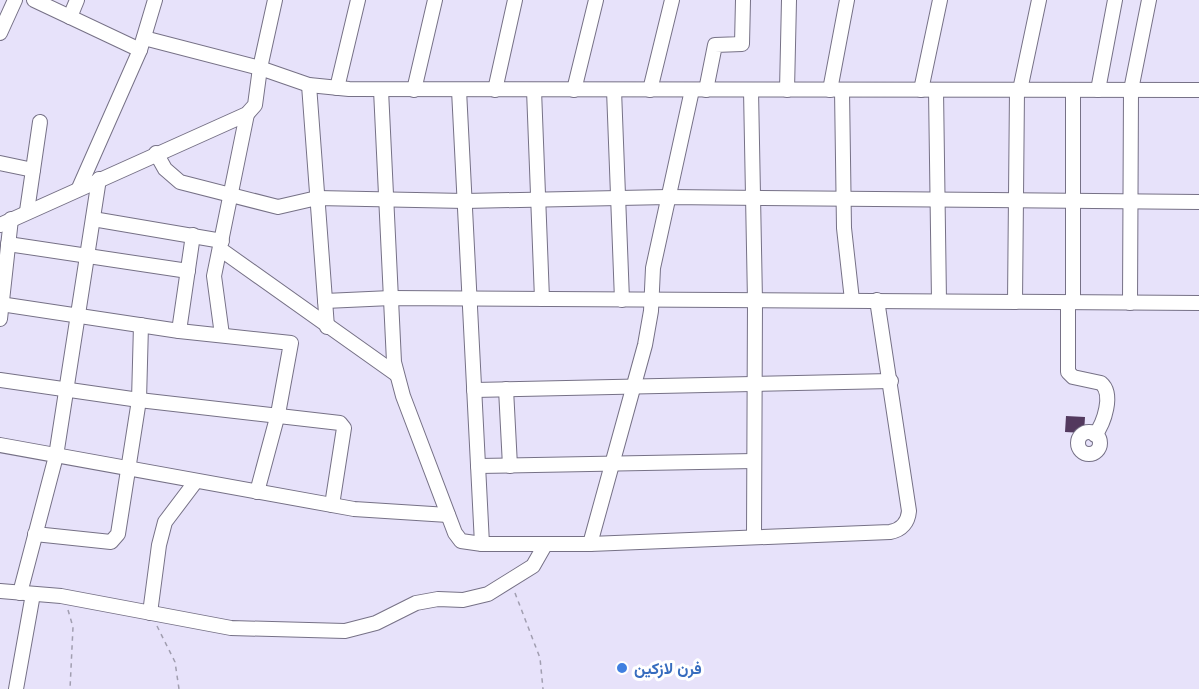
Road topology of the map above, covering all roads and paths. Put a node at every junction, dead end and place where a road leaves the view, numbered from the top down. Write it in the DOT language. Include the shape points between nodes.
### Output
graph roads {
  1 [pos="15,0"];
  2 [pos="34,0"];
  3 [pos="77,0"];
  4 [pos="155,0"];
  5 [pos="275,0"];
  6 [pos="358,0"];
  7 [pos="435,0"];
  8 [pos="515,0"];
  9 [pos="596,0"];
  10 [pos="672,0"];
  11 [pos="742,0"];
  12 [pos="789,0"];
  13 [pos="847,0"];
  14 [pos="940,0"];
  15 [pos="1038,0"];
  16 [pos="1114,0"];
  17 [pos="1149,0"];
  18 [pos="70,17"];
  19 [pos="0,33"];
  20 [pos="142,44"];
  21 [pos="260,68"];
  22 [pos="309,85"];
  23 [pos="337,88"];
  24 [pos="381,90"];
  25 [pos="414,90"];
  26 [pos="459,90"];
  27 [pos="495,90"];
  28 [pos="534,90"];
  29 [pos="574,90"];
  30 [pos="614,90"];
  31 [pos="650,90"];
  32 [pos="692,90"];
  33 [pos="706,90"];
  34 [pos="751,90"];
  35 [pos="787,90"];
  36 [pos="836,90"];
  37 [pos="921,90"];
  38 [pos="936,90"];
  39 [pos="1018,90"];
  40 [pos="1073,90"];
  41 [pos="1098,90"];
  42 [pos="1131,90"];
  43 [pos="1199,90"];
  44 [pos="247,114"];
  45 [pos="40,122"];
  46 [pos="156,153"];
  47 [pos="0,162"];
  48 [pos="33,170"];
  49 [pos="99,179"];
  50 [pos="79,188"];
  51 [pos="231,195"];
  52 [pos="668,197"];
  53 [pos="317,198"];
  54 [pos="753,198"];
  55 [pos="387,199"];
  56 [pos="843,199"];
  57 [pos="537,200"];
  58 [pos="618,200"];
  59 [pos="938,200"];
  60 [pos="1016,200"];
  61 [pos="465,201"];
  62 [pos="1073,201"];
  63 [pos="1131,201"];
  64 [pos="1199,202"];
  65 [pos="27,211"];
  66 [pos="93,219"];
  67 [pos="5,222"];
  68 [pos="193,235"];
  69 [pos="8,244"];
  70 [pos="221,245"];
  71 [pos="87,256"];
  72 [pos="188,271"];
  73 [pos="391,298"];
  74 [pos="470,298"];
  75 [pos="542,299"];
  76 [pos="622,300"];
  77 [pos="852,300"];
  78 [pos="877,300"];
  79 [pos="650,301"];
  80 [pos="755,301"];
  81 [pos="939,301"];
  82 [pos="325,302"];
  83 [pos="1015,302"];
  84 [pos="1071,302"];
  85 [pos="1130,303"];
  86 [pos="1199,303"];
  87 [pos="1,309"];
  88 [pos="78,316"];
  89 [pos="141,325"];
  90 [pos="327,327"];
  91 [pos="179,331"];
  92 [pos="222,335"];
  93 [pos="396,374"];
  94 [pos="0,380"];
  95 [pos="891,381"];
  96 [pos="755,384"];
  97 [pos="634,385"];
  98 [pos="506,389"];
  99 [pos="66,390"];
  100 [pos="474,390"];
  101 [pos="139,400"];
  102 [pos="278,414"];
  103 [pos="1095,435"];
  104 [pos="0,445"];
  105 [pos="56,456"];
  106 [pos="754,462"];
  107 [pos="614,465"];
  108 [pos="129,466"];
  109 [pos="478,466"];
  110 [pos="510,466"];
  111 [pos="196,481"];
  112 [pos="256,492"];
  113 [pos="332,505"];
  114 [pos="448,515"];
  115 [pos="35,534"];
  116 [pos="754,537"];
  117 [pos="483,544"];
  118 [pos="590,544"];
  119 [pos="545,545"];
  120 [pos="511,582"];
  121 [pos="0,591"];
  122 [pos="26,594"];
  123 [pos="61,596"];
  124 [pos="150,613"];
  125 [pos="16,689"];
  126 [pos="70,689"];
  127 [pos="179,689"];
  128 [pos="543,689"];
  1 -- 19 [label="street"];
  2 -- 18 [label="street"];
  3 -- 18 [label="street"];
  4 -- 20 [label="street"];
  5 -- 21 [label="street"];
  6 -- 23 [label="street"];
  7 -- 25 [label="street"];
  8 -- 27 [label="street"];
  9 -- 29 [label="street"];
  10 -- 31 [label="street"];
  11 -- 33 [label="street" via="742,44 715,45"];
  12 -- 35 [label="street"];
  13 -- 36 [label="street"];
  14 -- 37 [label="street"];
  15 -- 39 [label="street"];
  16 -- 41 [label="street"];
  17 -- 42 [label="street"];
  18 -- 20 [label="street"];
  20 -- 21 [label="street"];
  20 -- 50 [label="street"];
  21 -- 22 [label="street"];
  21 -- 44 [label="street" via="255,105"];
  22 -- 23 [label="street"];
  22 -- 53 [label="street"];
  23 -- 24 [label="street"];
  24 -- 25 [label="street"];
  24 -- 55 [label="street"];
  25 -- 26 [label="street"];
  26 -- 27 [label="street"];
  26 -- 61 [label="street"];
  27 -- 28 [label="street"];
  28 -- 29 [label="street"];
  28 -- 57 [label="street"];
  29 -- 30 [label="street"];
  30 -- 31 [label="street"];
  30 -- 58 [label="street"];
  31 -- 32 [label="street"];
  32 -- 33 [label="street"];
  32 -- 52 [label="street"];
  33 -- 34 [label="street"];
  34 -- 35 [label="street"];
  34 -- 54 [label="street"];
  35 -- 36 [label="street"];
  36 -- 37 [label="street"];
  36 -- 56 [label="street"];
  37 -- 38 [label="street"];
  38 -- 39 [label="street"];
  38 -- 59 [label="street"];
  39 -- 40 [label="street"];
  39 -- 60 [label="street"];
  40 -- 41 [label="street"];
  40 -- 62 [label="street"];
  41 -- 42 [label="street"];
  42 -- 43 [label="street"];
  42 -- 63 [label="street"];
  44 -- 46 [label="street"];
  44 -- 51 [label="street"];
  45 -- 48 [label="street"];
  46 -- 49 [label="street"];
  46 -- 51 [label="street" via="165,169 180,182"];
  47 -- 48 [label="street"];
  48 -- 65 [label="street"];
  49 -- 50 [label="street"];
  49 -- 66 [label="street"];
  50 -- 65 [label="street"];
  51 -- 53 [label="street" via="278,207"];
  51 -- 70 [label="street"];
  52 -- 54 [label="street"];
  52 -- 58 [label="street"];
  52 -- 79 [label="street"];
  53 -- 55 [label="street"];
  53 -- 82 [label="street"];
  54 -- 56 [label="street"];
  54 -- 80 [label="street"];
  55 -- 61 [label="street"];
  55 -- 73 [label="street"];
  56 -- 59 [label="street"];
  56 -- 77 [label="street"];
  57 -- 58 [label="street"];
  57 -- 61 [label="street"];
  57 -- 75 [label="street"];
  58 -- 76 [label="street"];
  59 -- 60 [label="street"];
  59 -- 81 [label="street"];
  60 -- 62 [label="street"];
  60 -- 83 [label="street"];
  61 -- 74 [label="street"];
  62 -- 63 [label="street"];
  62 -- 84 [label="street"];
  63 -- 64 [label="street"];
  63 -- 85 [label="street"];
  65 -- 67 [label="street"];
  66 -- 68 [label="street"];
  66 -- 71 [label="street"];
  67 -- 69 [label="street"];
  68 -- 70 [label="street"];
  68 -- 72 [label="street"];
  69 -- 71 [label="street"];
  69 -- 87 [label="street"];
  70 -- 90 [label="street"];
  70 -- 92 [label="street" via="214,276"];
  71 -- 72 [label="street"];
  71 -- 88 [label="street"];
  72 -- 91 [label="street"];
  73 -- 74 [label="street"];
  73 -- 82 [label="street"];
  73 -- 93 [label="street"];
  74 -- 75 [label="street"];
  74 -- 100 [label="street"];
  75 -- 76 [label="street"];
  76 -- 79 [label="street"];
  77 -- 78 [label="street"];
  77 -- 80 [label="street"];
  78 -- 81 [label="street"];
  78 -- 95 [label="street"];
  79 -- 80 [label="street"];
  79 -- 97 [label="street" via="645,345"];
  80 -- 96 [label="street"];
  81 -- 83 [label="street"];
  82 -- 90 [label="street"];
  83 -- 84 [label="street"];
  84 -- 85 [label="street"];
  84 -- 103 [label="street" via="1068,372 1073,377 1101,383 1107,392 1103,423"];
  85 -- 86 [label="street"];
  87 -- 88 [label="street"];
  88 -- 89 [label="street"];
  88 -- 99 [label="street"];
  89 -- 91 [label="street"];
  89 -- 101 [label="street"];
  90 -- 93 [label="street"];
  91 -- 92 [label="street"];
  92 -- 102 [label="street" via="291,343"];
  93 -- 114 [label="street"];
  94 -- 99 [label="street"];
  95 -- 96 [label="street"];
  95 -- 116 [label="street" via="909,511 904,525 890,532"];
  96 -- 97 [label="street"];
  96 -- 106 [label="street"];
  97 -- 98 [label="street"];
  97 -- 107 [label="street"];
  98 -- 100 [label="street"];
  98 -- 110 [label="street"];
  99 -- 101 [label="street"];
  99 -- 105 [label="street"];
  100 -- 109 [label="street"];
  101 -- 102 [label="street"];
  101 -- 108 [label="street"];
  102 -- 112 [label="street"];
  102 -- 113 [label="street" via="343,425"];
  104 -- 105 [label="street"];
  105 -- 108 [label="street"];
  105 -- 115 [label="street"];
  106 -- 107 [label="street"];
  106 -- 116 [label="street"];
  107 -- 110 [label="street"];
  107 -- 118 [label="street"];
  108 -- 111 [label="street"];
  108 -- 115 [label="street" via="115,539 103,542"];
  109 -- 110 [label="street"];
  109 -- 117 [label="street"];
  111 -- 112 [label="street"];
  111 -- 124 [label="street" via="165,522"];
  112 -- 113 [label="street"];
  113 -- 114 [label="street" via="389,513"];
  114 -- 117 [label="street" via="461,541"];
  115 -- 122 [label="street"];
  116 -- 118 [label="street"];
  117 -- 119 [label="street"];
  118 -- 119 [label="street"];
  119 -- 120 [label="street" via="533,566"];
  120 -- 124 [label="street" via="477,598 416,603 376,623 345,631 231,628"];
  120 -- 128 [label="path" via="540,658"];
  121 -- 122 [label="street"];
  122 -- 123 [label="street"];
  122 -- 125 [label="street"];
  123 -- 124 [label="street"];
  123 -- 126 [label="path" via="73,627"];
  124 -- 127 [label="path" via="175,662"];
}
